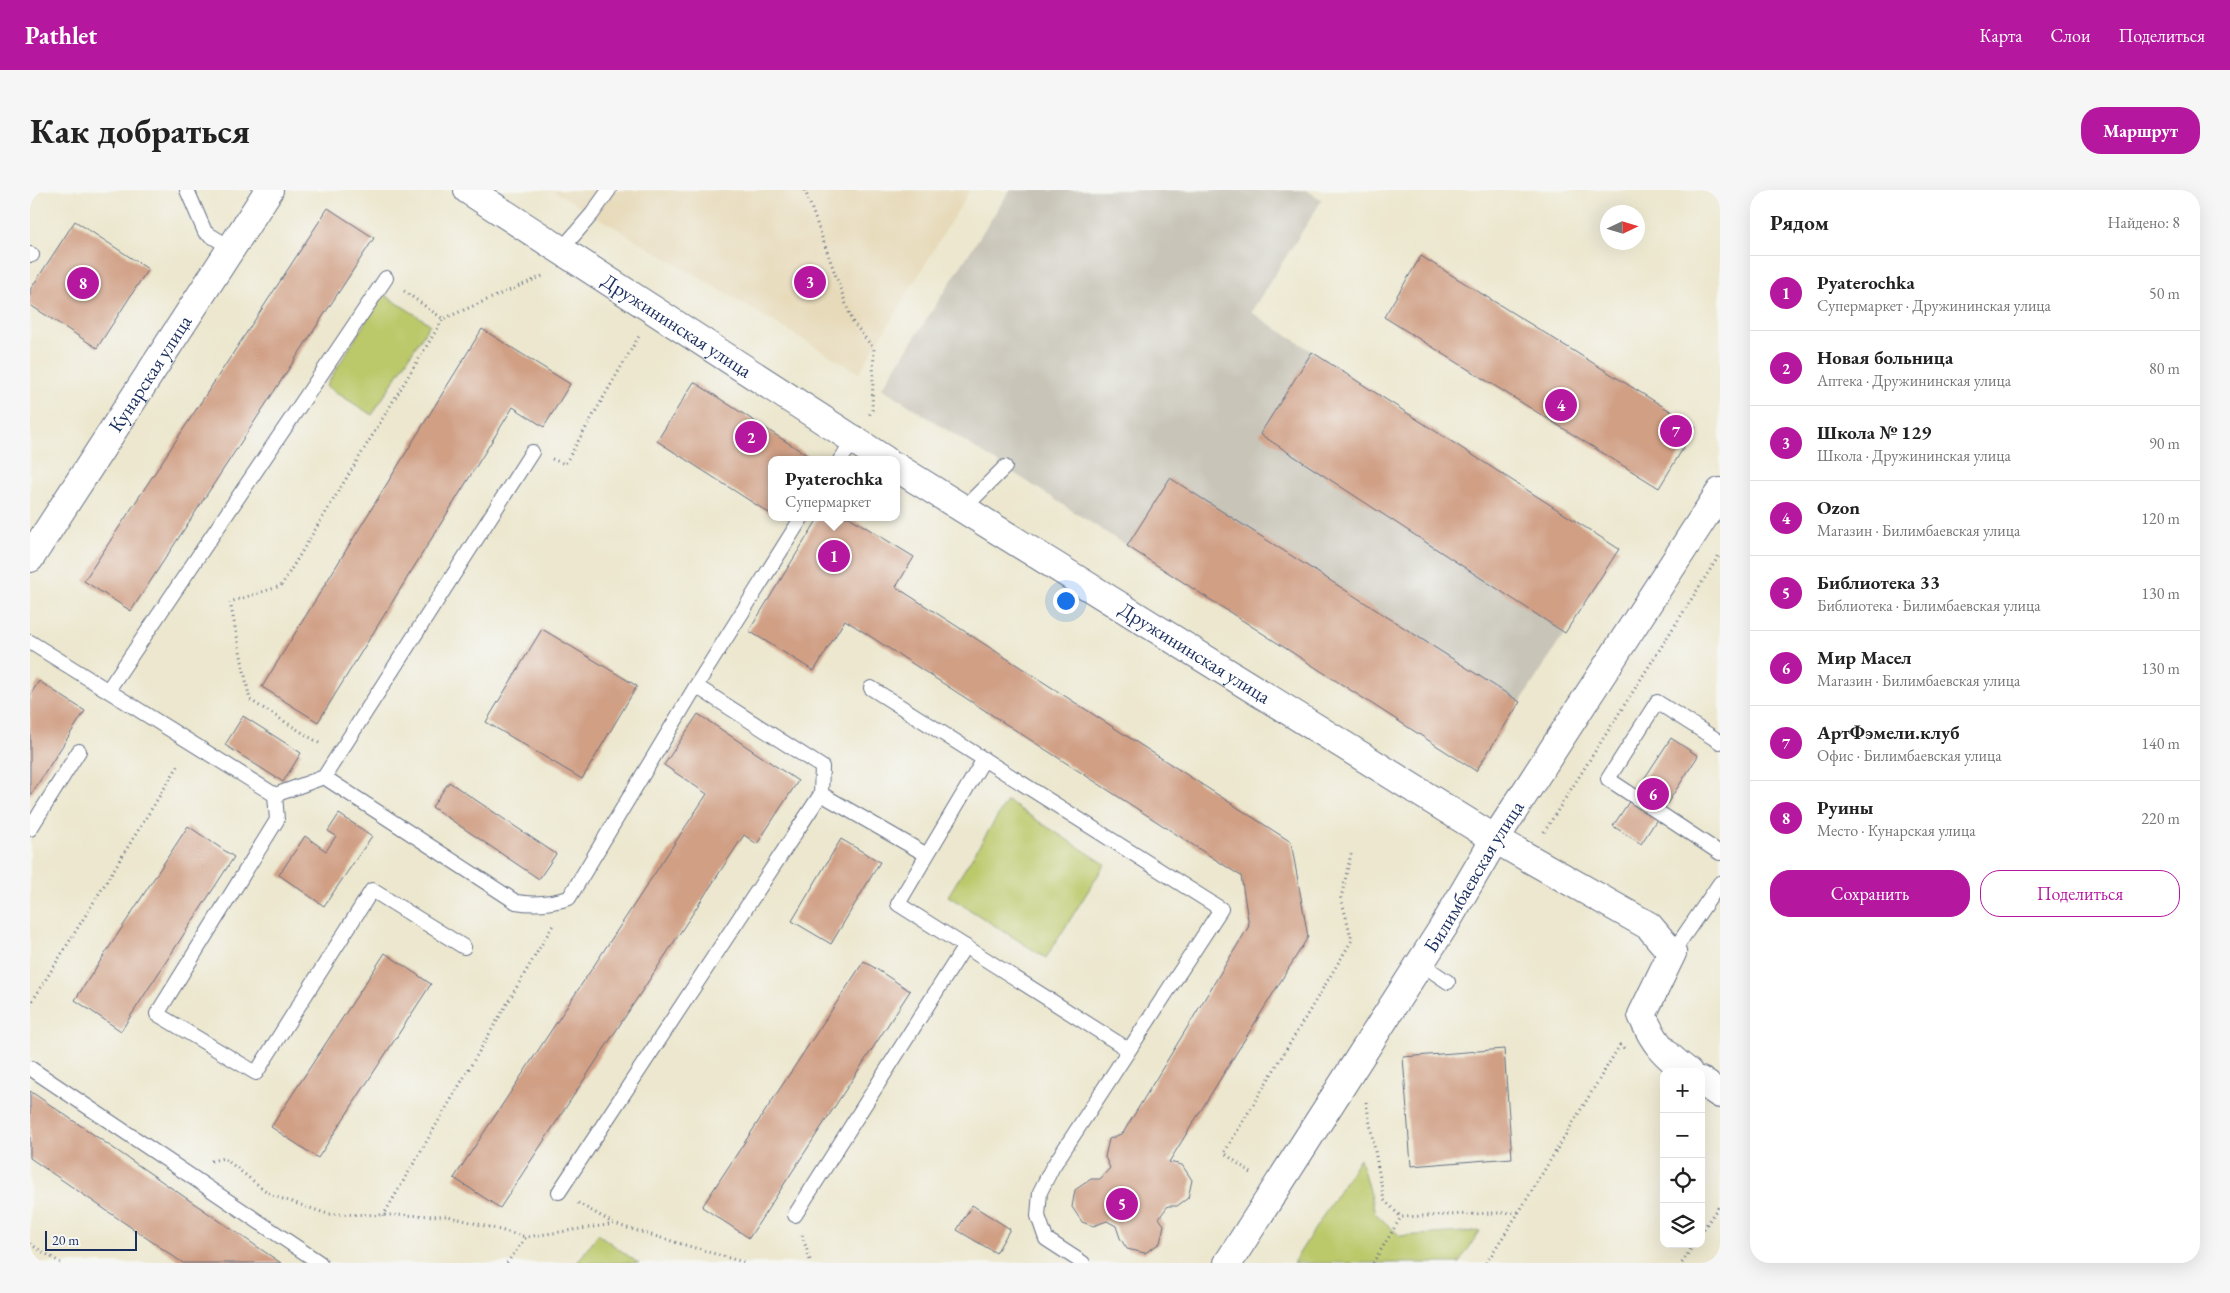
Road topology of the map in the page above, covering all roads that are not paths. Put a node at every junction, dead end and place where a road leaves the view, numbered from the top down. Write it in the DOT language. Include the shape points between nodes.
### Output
graph roads {
  1 [pos="187,190"];
  2 [pos="269,190"];
  3 [pos="468,190"];
  4 [pos="606,191"];
  5 [pos="231,248"];
  6 [pos="561,250"];
  7 [pos="386,278"];
  8 [pos="848,450"];
  9 [pos="532,452"];
  10 [pos="870,456"];
  11 [pos="1005,467"];
  12 [pos="900,470"];
  13 [pos="1720,492"];
  14 [pos="962,510"];
  15 [pos="799,521"];
  16 [pos="30,558"];
  17 [pos="30,642"];
  18 [pos="696,686"];
  19 [pos="871,688"];
  20 [pos="108,690"];
  21 [pos="1720,742"];
  22 [pos="79,751"];
  23 [pos="984,759"];
  24 [pos="324,777"];
  25 [pos="821,794"];
  26 [pos="275,795"];
  27 [pos="30,829"];
  28 [pos="1495,839"];
  29 [pos="1720,854"];
  30 [pos="927,855"];
  31 [pos="1720,883"];
  32 [pos="965,946"];
  33 [pos="464,947"];
  34 [pos="1672,953"];
  35 [pos="1420,963"];
  36 [pos="1448,982"];
  37 [pos="1129,1050"];
  38 [pos="30,1068"];
  39 [pos="1682,1068"];
  40 [pos="1705,1084"];
  41 [pos="1720,1094"];
  42 [pos="559,1192"];
  43 [pos="795,1215"];
  44 [pos="1064,1258"];
  45 [pos="320,1263"];
  46 [pos="1083,1263"];
  47 [pos="1228,1263"];
  1 -- 5 [label="lane" via="205,232"];
  2 -- 5 [label="street, Кунарская улица"];
  3 -- 6 [label="street, Дружининская улица"];
  4 -- 6 [label="lane" via="592,214"];
  5 -- 16 [label="street, Кунарская улица"];
  6 -- 8 [label="street, Дружининская улица"];
  7 -- 20 [label="lane"];
  8 -- 10 [label="street, Дружининская улица"];
  9 -- 24 [label="lane"];
  11 -- 14 [label="lane"];
  12 -- 14 [label="street, Дружининская улица"];
  13 -- 28 [label="street, Билимбаевская улица"];
  14 -- 28 [label="street, Дружининская улица"];
  15 -- 18 [label="lane"];
  17 -- 20 [label="lane"];
  18 -- 24 [label="lane" via="569,898 553,903 516,902"];
  18 -- 25 [label="lane" via="822,767"];
  19 -- 23 [label="lane"];
  20 -- 26 [label="lane"];
  21 -- 29 [label="lane" via="1657,702 1608,779"];
  22 -- 27 [label="lane"];
  23 -- 30 [label="lane"];
  23 -- 37 [label="lane" via="1221,909"];
  24 -- 26 [label="lane"];
  25 -- 30 [label="lane"];
  25 -- 42 [label="lane"];
  26 -- 33 [label="lane" via="277,820 157,1014 256,1073 372,890"];
  28 -- 34 [label="street, Дружининская улица" via="1649,926"];
  28 -- 35 [label="street, Билимбаевская улица"];
  30 -- 32 [label="lane" via="898,904"];
  31 -- 34 [label="lane"];
  32 -- 37 [label="lane"];
  32 -- 43 [label="lane"];
  34 -- 39 [label="street" via="1642,1015 1652,1038"];
  35 -- 36 [label="lane"];
  35 -- 47 [label="street, Билимбаевская улица"];
  37 -- 44 [label="lane" via="1052,1168 1040,1192 1038,1216 1046,1239"];
  38 -- 45 [label="lane"];
  40 -- 41 [label="street"];
  44 -- 46 [label="lane"];
}
